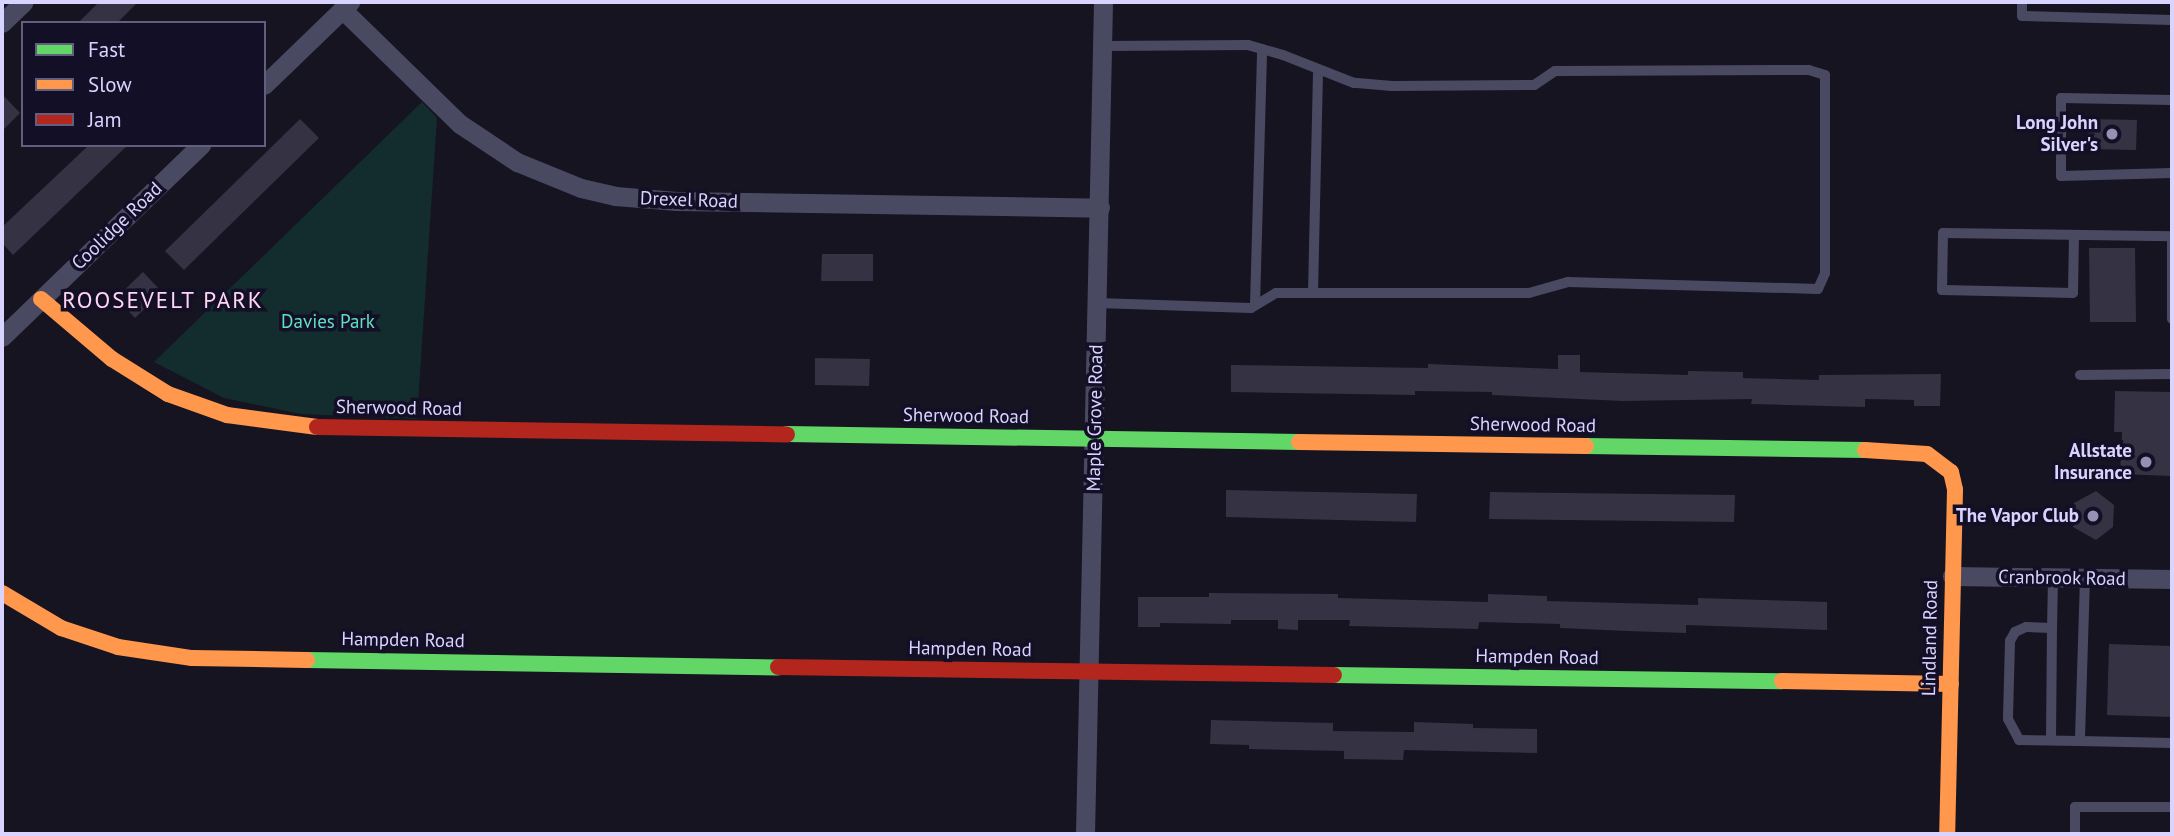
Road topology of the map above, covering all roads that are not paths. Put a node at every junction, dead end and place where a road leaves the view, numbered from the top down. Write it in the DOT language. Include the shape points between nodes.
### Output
graph roads {
  1 [pos="24,2"];
  2 [pos="1103,2"];
  3 [pos="2022,2"];
  4 [pos="347,6"];
  5 [pos="2172,20"];
  6 [pos="2,23"];
  7 [pos="1104,46"];
  8 [pos="1262,49"];
  9 [pos="1318,70"];
  10 [pos="266,83"];
  11 [pos="2172,100"];
  12 [pos="199,147"];
  13 [pos="2172,173"];
  14 [pos="1100,208"];
  15 [pos="2074,235"];
  16 [pos="2172,236"];
  17 [pos="1313,293"];
  18 [pos="41,299"];
  19 [pos="1097,303"];
  20 [pos="1255,305"];
  21 [pos="2172,318"];
  22 [pos="2,337"];
  23 [pos="2172,374"];
  24 [pos="2080,375"];
  25 [pos="1095,439"];
  26 [pos="1927,454"];
  27 [pos="1952,576"];
  28 [pos="2053,578"];
  29 [pos="2085,578"];
  30 [pos="2172,579"];
  31 [pos="2,593"];
  32 [pos="2052,628"];
  33 [pos="1089,671"];
  34 [pos="1951,684"];
  35 [pos="2051,740"];
  36 [pos="2080,741"];
  37 [pos="2172,743"];
  38 [pos="2172,807"];
  39 [pos="1085,834"];
  40 [pos="1947,834"];
  41 [pos="2075,834"];
  1 -- 6 [label="street"];
  2 -- 7 [label="street, Maple Grove Road"];
  3 -- 5 [label="lane" via="2022,16"];
  4 -- 10 [label="street"];
  4 -- 14 [label="street, Drexel Road" via="460,124 517,162 582,188 677,201"];
  7 -- 8 [label="lane" via="1248,45"];
  7 -- 14 [label="street, Maple Grove Road"];
  8 -- 9 [label="lane"];
  8 -- 20 [label="lane"];
  9 -- 17 [label="lane"];
  9 -- 17 [label="lane" via="1354,83 1392,86 1534,85 1555,71 1809,70 1825,75 1825,273 1818,289 1568,282 1529,293"];
  11 -- 13 [label="lane" via="2062,98 2061,176"];
  12 -- 18 [label="street, Coolidge Road"];
  14 -- 19 [label="street, Maple Grove Road"];
  15 -- 15 [label="lane" via="1943,233 1942,290 2073,293"];
  15 -- 16 [label="lane"];
  16 -- 21 [label="lane"];
  17 -- 20 [label="lane" via="1276,293"];
  18 -- 22 [label="street, Coolidge Road"];
  18 -- 25 [label="street, Sherwood Road" via="112,359 168,394 264,424"];
  19 -- 20 [label="lane"];
  19 -- 25 [label="street, Maple Grove Road"];
  23 -- 24 [label="lane"];
  25 -- 26 [label="street, Sherwood Road"];
  25 -- 33 [label="street, Maple Grove Road"];
  26 -- 27 [label="street, Lindland Road" via="1944,463 1955,490"];
  27 -- 28 [label="street, Cranbrook Road"];
  27 -- 34 [label="street, Lindland Road"];
  28 -- 29 [label="street, Cranbrook Road"];
  28 -- 32 [label="lane"];
  29 -- 30 [label="street, Cranbrook Road"];
  29 -- 36 [label="lane"];
  31 -- 33 [label="street, Hampden Road" via="61,628 106,643 191,658"];
  32 -- 35 [label="lane"];
  32 -- 35 [label="lane" via="2026,628 2015,632 2010,641 2008,719 2019,740"];
  33 -- 34 [label="street, Hampden Road"];
  33 -- 39 [label="street, Maple Grove Road"];
  34 -- 40 [label="street, Lindland Road"];
  35 -- 36 [label="lane"];
  36 -- 37 [label="lane"];
  38 -- 41 [label="lane" via="2075,807"];
}
